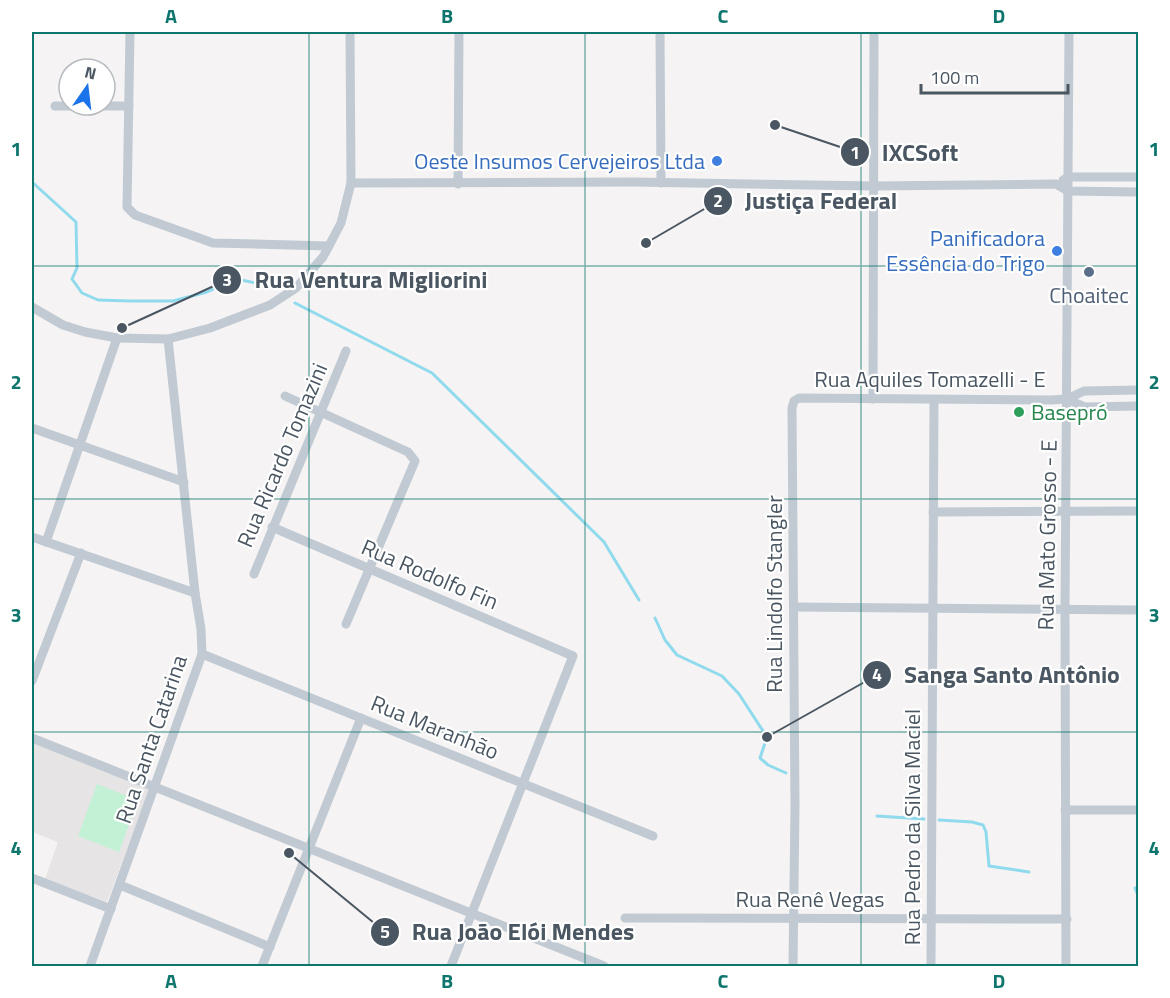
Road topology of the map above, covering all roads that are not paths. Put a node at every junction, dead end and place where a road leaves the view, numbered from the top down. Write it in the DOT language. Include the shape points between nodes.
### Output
graph roads {
  1 [pos="130,32"];
  2 [pos="351,32"];
  3 [pos="459,32"];
  4 [pos="660,32"];
  5 [pos="874,32"];
  6 [pos="1069,32"];
  7 [pos="55,106"];
  8 [pos="129,106"];
  9 [pos="1068,177"];
  10 [pos="1138,177"];
  11 [pos="351,183"];
  12 [pos="458,183"];
  13 [pos="661,183"];
  14 [pos="1056,184"];
  15 [pos="874,186"];
  16 [pos="1068,191"];
  17 [pos="1138,192"];
  18 [pos="329,246"];
  19 [pos="32,307"];
  20 [pos="117,338"];
  21 [pos="168,339"];
  22 [pos="346,351"];
  23 [pos="1138,390"];
  24 [pos="285,396"];
  25 [pos="873,399"];
  26 [pos="1067,399"];
  27 [pos="934,400"];
  28 [pos="794,401"];
  29 [pos="1138,406"];
  30 [pos="321,413"];
  31 [pos="32,428"];
  32 [pos="79,445"];
  33 [pos="184,482"];
  34 [pos="1067,511"];
  35 [pos="1138,511"];
  36 [pos="933,512"];
  37 [pos="272,527"];
  38 [pos="32,537"];
  39 [pos="46,542"];
  40 [pos="81,553"];
  41 [pos="369,569"];
  42 [pos="254,574"];
  43 [pos="195,593"];
  44 [pos="794,607"];
  45 [pos="933,608"];
  46 [pos="1065,609"];
  47 [pos="1138,610"];
  48 [pos="346,624"];
  49 [pos="202,654"];
  50 [pos="32,681"];
  51 [pos="361,718"];
  52 [pos="32,738"];
  53 [pos="524,784"];
  54 [pos="155,786"];
  55 [pos="1065,810"];
  56 [pos="1138,810"];
  57 [pos="653,836"];
  58 [pos="309,850"];
  59 [pos="32,878"];
  60 [pos="120,885"];
  61 [pos="111,909"];
  62 [pos="471,915"];
  63 [pos="625,918"];
  64 [pos="794,918"];
  65 [pos="932,918"];
  66 [pos="1068,919"];
  67 [pos="270,947"];
  68 [pos="90,966"];
  69 [pos="262,966"];
  70 [pos="451,966"];
  71 [pos="604,966"];
  72 [pos="793,966"];
  73 [pos="931,966"];
  74 [pos="1066,966"];
  1 -- 8 [label="street"];
  2 -- 11 [label="street"];
  3 -- 12 [label="street"];
  4 -- 13 [label="street"];
  5 -- 15 [label="street"];
  6 -- 9 [label="street, Rua Mato Grosso - E"];
  7 -- 8 [label="street"];
  8 -- 18 [label="street" via="129,211 213,243"];
  9 -- 10 [label="street"];
  9 -- 14 [label="street"];
  9 -- 16 [label="street, Rua Mato Grosso - E"];
  11 -- 12 [label="street"];
  11 -- 18 [label="street" via="341,224"];
  12 -- 13 [label="street"];
  13 -- 15 [label="street"];
  14 -- 15 [label="street"];
  14 -- 16 [label="street"];
  15 -- 25 [label="street"];
  16 -- 17 [label="street"];
  16 -- 26 [label="street, Rua Mato Grosso - E"];
  18 -- 21 [label="street" via="296,288 270,305"];
  19 -- 20 [label="street" via="63,325"];
  20 -- 21 [label="street"];
  20 -- 32 [label="street"];
  21 -- 33 [label="street, Rua Santa Catarina"];
  22 -- 30 [label="street, Rua Ricardo Tomazini"];
  23 -- 26 [label="street, Rua Aquiles Tomazelli - E" via="1084,391"];
  24 -- 30 [label="street"];
  25 -- 27 [label="street, Rua Aquiles Tomazelli - E"];
  25 -- 28 [label="street, Rua Aquiles Tomazelli - E"];
  26 -- 27 [label="street, Rua Aquiles Tomazelli - E"];
  26 -- 29 [label="street, Rua Aquiles Tomazelli - E" via="1086,407"];
  26 -- 34 [label="street, Rua Mato Grosso - E"];
  27 -- 36 [label="street, Rua Pedro da Silva Maciel"];
  28 -- 44 [label="street, Rua Lindolfo Stangler"];
  30 -- 37 [label="street, Rua Ricardo Tomazini"];
  30 -- 41 [label="street" via="408,452 415,461"];
  31 -- 32 [label="street"];
  32 -- 33 [label="street"];
  32 -- 39 [label="street"];
  33 -- 43 [label="street, Rua Santa Catarina"];
  34 -- 35 [label="street"];
  34 -- 36 [label="street"];
  34 -- 46 [label="street, Rua Mato Grosso - E"];
  36 -- 45 [label="street, Rua Pedro da Silva Maciel"];
  37 -- 41 [label="street, Rua Rodolfo Fin"];
  37 -- 42 [label="street, Rua Ricardo Tomazini"];
  38 -- 39 [label="street"];
  39 -- 40 [label="street"];
  40 -- 43 [label="street"];
  40 -- 50 [label="street"];
  41 -- 48 [label="street"];
  41 -- 53 [label="street, Rua Rodolfo Fin" via="573,656"];
  43 -- 49 [label="street, Rua Santa Catarina"];
  44 -- 45 [label="street"];
  44 -- 64 [label="street, Rua Lindolfo Stangler"];
  45 -- 46 [label="street"];
  45 -- 65 [label="street, Rua Pedro da Silva Maciel"];
  46 -- 47 [label="street"];
  46 -- 55 [label="street, Rua Mato Grosso - E"];
  49 -- 51 [label="street, Rua Maranhão"];
  49 -- 54 [label="street, Rua Santa Catarina"];
  51 -- 53 [label="street, Rua Maranhão"];
  51 -- 58 [label="street"];
  52 -- 54 [label="street"];
  53 -- 57 [label="street, Rua Maranhão"];
  53 -- 62 [label="street"];
  54 -- 58 [label="street"];
  54 -- 60 [label="street, Rua Santa Catarina"];
  55 -- 56 [label="street"];
  55 -- 66 [label="street, Rua Mato Grosso - E"];
  58 -- 62 [label="street"];
  58 -- 67 [label="street"];
  59 -- 61 [label="street"];
  60 -- 61 [label="street, Rua Santa Catarina"];
  60 -- 67 [label="street"];
  61 -- 68 [label="street, Rua Santa Catarina"];
  62 -- 70 [label="street"];
  62 -- 71 [label="street"];
  63 -- 64 [label="street, Rua Renê Vegas"];
  64 -- 65 [label="street, Rua Renê Vegas"];
  64 -- 72 [label="street, Rua Lindolfo Stangler"];
  65 -- 66 [label="street, Rua Renê Vegas"];
  65 -- 73 [label="street, Rua Pedro da Silva Maciel"];
  66 -- 74 [label="street, Rua Mato Grosso - E"];
  67 -- 69 [label="street"];
}
